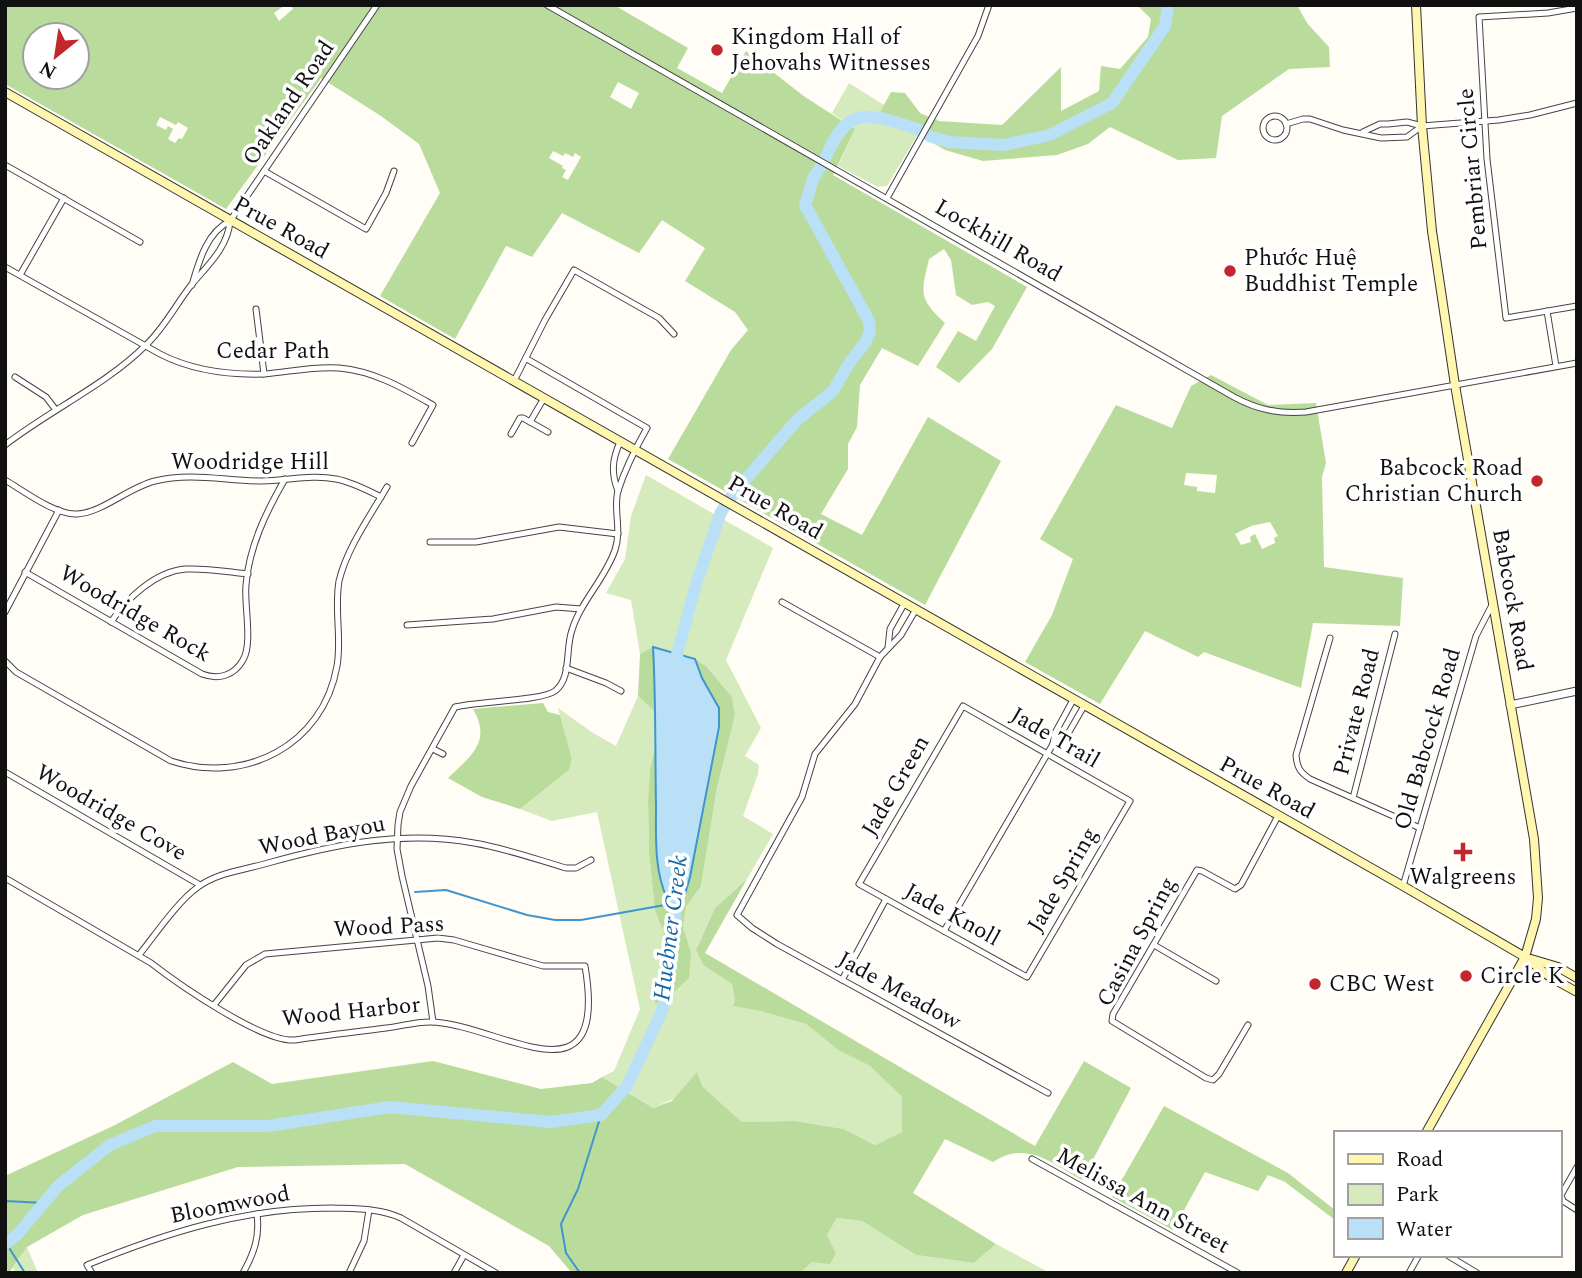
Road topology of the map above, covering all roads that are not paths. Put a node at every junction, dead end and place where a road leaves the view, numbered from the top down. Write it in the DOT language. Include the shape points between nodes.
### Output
graph roads {
  1 [pos="377,5"];
  2 [pos="547,5"];
  3 [pos="989,5"];
  4 [pos="1416,5"];
  5 [pos="1577,8"];
  6 [pos="5,92"];
  7 [pos="1577,103"];
  8 [pos="1484,122"];
  9 [pos="1286,124"];
  10 [pos="1388,124"];
  11 [pos="1422,127"];
  12 [pos="1363,132"];
  13 [pos="1389,137"];
  14 [pos="5,165"];
  15 [pos="264,171"];
  16 [pos="394,172"];
  17 [pos="64,198"];
  18 [pos="887,198"];
  19 [pos="230,221"];
  20 [pos="141,242"];
  21 [pos="5,267"];
  22 [pos="20,275"];
  23 [pos="192,285"];
  24 [pos="1577,306"];
  25 [pos="256,309"];
  26 [pos="1547,311"];
  27 [pos="674,334"];
  28 [pos="145,346"];
  29 [pos="527,359"];
  30 [pos="1577,363"];
  31 [pos="1556,366"];
  32 [pos="264,374"];
  33 [pos="15,377"];
  34 [pos="514,381"];
  35 [pos="1455,384"];
  36 [pos="544,398"];
  37 [pos="56,410"];
  38 [pos="530,422"];
  39 [pos="548,432"];
  40 [pos="511,434"];
  41 [pos="620,442"];
  42 [pos="412,443"];
  43 [pos="5,445"];
  44 [pos="634,451"];
  45 [pos="613,467"];
  46 [pos="625,471"];
  47 [pos="5,480"];
  48 [pos="285,480"];
  49 [pos="387,486"];
  50 [pos="618,491"];
  51 [pos="381,497"];
  52 [pos="58,510"];
  53 [pos="618,534"];
  54 [pos="430,542"];
  55 [pos="25,572"];
  56 [pos="248,574"];
  57 [pos="782,601"];
  58 [pos="1493,603"];
  59 [pos="904,604"];
  60 [pos="581,609"];
  61 [pos="915,611"];
  62 [pos="5,612"];
  63 [pos="111,622"];
  64 [pos="407,625"];
  65 [pos="893,625"];
  66 [pos="903,631"];
  67 [pos="1395,634"];
  68 [pos="1330,638"];
  69 [pos="888,648"];
  70 [pos="880,657"];
  71 [pos="5,662"];
  72 [pos="566,668"];
  73 [pos="621,691"];
  74 [pos="1577,691"];
  75 [pos="1073,700"];
  76 [pos="1510,705"];
  77 [pos="963,706"];
  78 [pos="1084,706"];
  79 [pos="1061,721"];
  80 [pos="1072,727"];
  81 [pos="1053,744"];
  82 [pos="433,749"];
  83 [pos="443,754"];
  84 [pos="1047,754"];
  85 [pos="5,772"];
  86 [pos="1353,798"];
  87 [pos="1130,801"];
  88 [pos="1278,816"];
  89 [pos="1420,828"];
  90 [pos="397,838"];
  91 [pos="591,860"];
  92 [pos="5,878"];
  93 [pos="859,884"];
  94 [pos="200,885"];
  95 [pos="1403,886"];
  96 [pos="886,899"];
  97 [pos="944,931"];
  98 [pos="418,940"];
  99 [pos="1154,945"];
  100 [pos="139,955"];
  101 [pos="1525,957"];
  102 [pos="586,966"];
  103 [pos="1027,977"];
  104 [pos="1577,978"];
  105 [pos="842,980"];
  106 [pos="1216,981"];
  107 [pos="1577,992"];
  108 [pos="214,1005"];
  109 [pos="433,1022"];
  110 [pos="1248,1025"];
  111 [pos="1048,1093"];
  112 [pos="1427,1131"];
  113 [pos="1032,1159"];
  114 [pos="1577,1167"];
  115 [pos="369,1210"];
  116 [pos="1577,1210"];
  117 [pos="257,1214"];
  118 [pos="464,1255"];
  119 [pos="1355,1257"];
  120 [pos="1418,1257"];
  121 [pos="1450,1257"];
  122 [pos="92,1273"];
  123 [pos="243,1273"];
  124 [pos="349,1273"];
  125 [pos="454,1273"];
  126 [pos="496,1273"];
  127 [pos="1238,1273"];
  128 [pos="1346,1273"];
  129 [pos="1409,1273"];
  130 [pos="1477,1273"];
  1 -- 15 [label="street, Oakland Road"];
  2 -- 18 [label="street, Lockhill Road"];
  3 -- 18 [label="street" via="978,36"];
  4 -- 11 [label="main road, Babcock Road"];
  5 -- 8 [label="street, Pembriar Circle" via="1479,17"];
  6 -- 19 [label="main road, Prue Road"];
  7 -- 8 [label="street"];
  8 -- 11 [label="street"];
  8 -- 26 [label="street, Pembriar Circle" via="1506,318"];
  9 -- 9 [label="street" via="1280,117 1270,118 1264,132 1271,139 1280,139"];
  9 -- 12 [label="street" via="1310,119"];
  10 -- 11 [label="street" via="1407,122"];
  10 -- 12 [label="street"];
  10 -- 13 [label="street"];
  11 -- 13 [label="street" via="1407,137"];
  11 -- 35 [label="main road, Babcock Road"];
  12 -- 13 [label="street"];
  14 -- 17 [label="street"];
  15 -- 16 [label="street" via="366,229"];
  15 -- 19 [label="street, Oakland Road"];
  17 -- 20 [label="street"];
  17 -- 22 [label="street"];
  18 -- 35 [label="street, Lockhill Road" via="1261,409 1306,412"];
  19 -- 23 [label="street" via="229,233 210,265"];
  19 -- 23 [label="street" via="217,227"];
  19 -- 34 [label="main road, Prue Road"];
  21 -- 22 [label="street, Cedar Path"];
  22 -- 28 [label="street, Cedar Path"];
  23 -- 28 [label="street"];
  24 -- 26 [label="street"];
  25 -- 32 [label="street"];
  26 -- 31 [label="street"];
  27 -- 29 [label="street" via="659,318 574,270"];
  28 -- 32 [label="street, Cedar Path" via="197,368"];
  28 -- 37 [label="street"];
  29 -- 34 [label="street"];
  29 -- 44 [label="street" via="647,428"];
  30 -- 31 [label="street, Lockhill Road"];
  31 -- 35 [label="street, Lockhill Road"];
  32 -- 42 [label="street, Cedar Path" via="323,368 357,371 390,381 433,405"];
  33 -- 37 [label="street" via="39,391"];
  34 -- 36 [label="main road, Prue Road"];
  35 -- 58 [label="main road, Babcock Road"];
  36 -- 38 [label="street"];
  36 -- 41 [label="main road, Prue Road"];
  37 -- 43 [label="street"];
  38 -- 39 [label="street"];
  38 -- 40 [label="street" via="520,418"];
  41 -- 44 [label="main road, Prue Road"];
  41 -- 45 [label="street"];
  44 -- 46 [label="street"];
  44 -- 59 [label="main road, Prue Road"];
  45 -- 46 [label="street"];
  45 -- 50 [label="street"];
  46 -- 50 [label="street"];
  47 -- 52 [label="street, Woodridge Hill"];
  48 -- 51 [label="street, Woodridge Hill" via="336,479"];
  48 -- 52 [label="street, Woodridge Hill" via="173,478 137,486 90,511"];
  48 -- 56 [label="street, Woodridge Rock" via="255,540"];
  49 -- 51 [label="street"];
  50 -- 53 [label="street"];
  51 -- 71 [label="street" via="348,556 340,581 337,666 325,702 292,742 259,761 208,769 171,761"];
  52 -- 55 [label="street"];
  53 -- 54 [label="street" via="559,527 476,542"];
  53 -- 60 [label="street" via="607,568"];
  55 -- 62 [label="street"];
  55 -- 63 [label="street, Woodridge Rock"];
  56 -- 63 [label="street" via="171,572 132,597"];
  56 -- 63 [label="street, Woodridge Rock" via="247,651 236,669 225,676 202,674"];
  57 -- 70 [label="street"];
  58 -- 76 [label="main road, Babcock Road"];
  58 -- 89 [label="street, Old Babcock Road" via="1476,636"];
  59 -- 61 [label="main road, Prue Road"];
  59 -- 65 [label="street"];
  60 -- 64 [label="street" via="556,607 493,619"];
  60 -- 72 [label="street" via="571,631"];
  61 -- 66 [label="street"];
  61 -- 75 [label="main road, Prue Road"];
  65 -- 66 [label="street"];
  65 -- 69 [label="street"];
  66 -- 69 [label="street"];
  67 -- 86 [label="street, Private Road"];
  68 -- 86 [label="street" via="1297,765 1311,779"];
  69 -- 70 [label="street"];
  70 -- 105 [label="street, Jade Meadow" via="855,704 815,754 802,797 737,915 777,944"];
  72 -- 73 [label="street"];
  72 -- 82 [label="street" via="565,678 553,692 542,696 455,708"];
  74 -- 76 [label="street"];
  75 -- 78 [label="main road, Prue Road"];
  75 -- 79 [label="street"];
  76 -- 101 [label="main road, Babcock Road" via="1538,874 1536,919"];
  77 -- 84 [label="street, Jade Trail"];
  77 -- 93 [label="street, Jade Green"];
  78 -- 80 [label="street"];
  78 -- 88 [label="main road, Prue Road"];
  79 -- 80 [label="street"];
  79 -- 81 [label="street"];
  80 -- 81 [label="street"];
  81 -- 84 [label="street"];
  82 -- 83 [label="street"];
  82 -- 90 [label="street" via="400,812"];
  84 -- 87 [label="street, Jade Trail"];
  84 -- 97 [label="street"];
  85 -- 94 [label="street, Woodridge Cove"];
  86 -- 89 [label="street"];
  87 -- 103 [label="street, Jade Spring"];
  88 -- 95 [label="main road, Prue Road"];
  88 -- 99 [label="street, Casina Spring" via="1241,886 1235,889 1197,870"];
  89 -- 95 [label="street, Old Babcock Road"];
  90 -- 91 [label="street, Wood Bayou" via="471,842 566,867 576,868"];
  90 -- 94 [label="street, Wood Bayou" via="360,841"];
  90 -- 98 [label="street"];
  92 -- 100 [label="street, Wood Harbor"];
  93 -- 96 [label="street, Jade Knoll"];
  94 -- 100 [label="street"];
  95 -- 101 [label="main road, Prue Road"];
  96 -- 97 [label="street, Jade Knoll"];
  96 -- 105 [label="street"];
  97 -- 103 [label="street, Jade Knoll"];
  98 -- 102 [label="street, Wood Pass" via="454,940 543,966"];
  98 -- 108 [label="street, Wood Pass" via="265,954 246,965"];
  98 -- 109 [label="street"];
  99 -- 106 [label="street"];
  99 -- 110 [label="street, Casina Spring" via="1112,1021 1213,1080"];
  100 -- 108 [label="street, Wood Harbor"];
  101 -- 104 [label="main road, Prue Road"];
  101 -- 107 [label="main road, Prue Road"];
  101 -- 112 [label="main road, Babcock Road"];
  102 -- 109 [label="street, Wood Harbor" via="590,1008 580,1038 569,1046 530,1048"];
  105 -- 111 [label="street, Jade Meadow"];
  108 -- 109 [label="street, Wood Harbor" via="270,1037 289,1041"];
  113 -- 127 [label="street, Melissa Ann Street"];
  114 -- 116 [label="street" via="1561,1198"];
  115 -- 117 [label="street, Bloomwood" via="307,1208"];
  115 -- 118 [label="street, Bloomwood" via="393,1215"];
  115 -- 124 [label="street" via="364,1241"];
  117 -- 122 [label="street, Bloomwood" via="194,1226 138,1245 87,1265"];
  117 -- 123 [label="street" via="256,1248"];
  118 -- 125 [label="street"];
  118 -- 126 [label="street, Bloomwood"];
  119 -- 128 [label="main road"];
  120 -- 129 [label="street"];
  121 -- 130 [label="street"];
}
